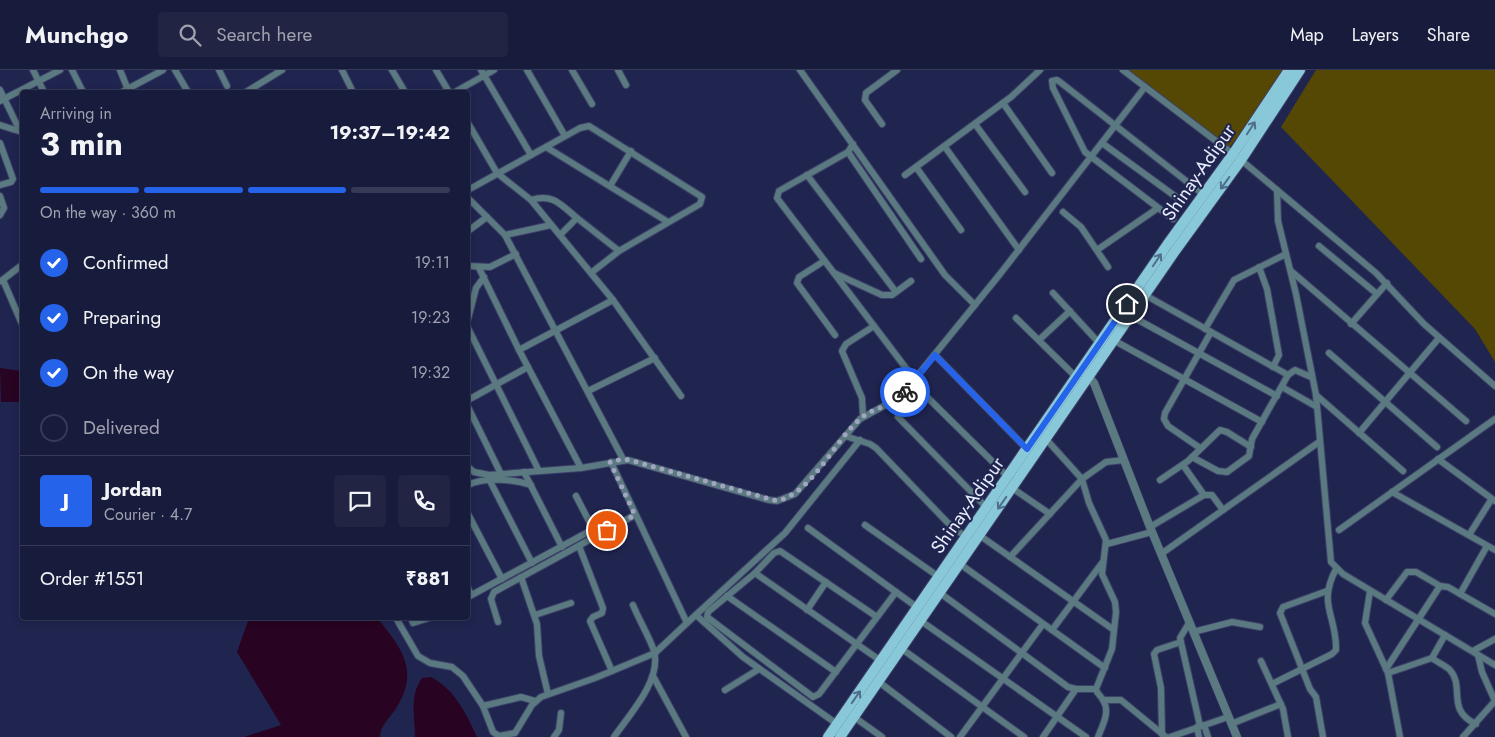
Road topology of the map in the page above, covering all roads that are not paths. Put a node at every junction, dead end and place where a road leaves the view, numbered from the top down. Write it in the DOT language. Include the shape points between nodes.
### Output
graph roads {
  1 [pos="33,70"];
  2 [pos="60,70"];
  3 [pos="72,70"];
  4 [pos="120,70"];
  5 [pos="163,70"];
  6 [pos="175,70"];
  7 [pos="219,70"];
  8 [pos="282,70"];
  9 [pos="342,70"];
  10 [pos="392,70"];
  11 [pos="436,70"];
  12 [pos="494,70"];
  13 [pos="527,70"];
  14 [pos="572,70"];
  15 [pos="618,70"];
  16 [pos="800,70"];
  17 [pos="897,70"];
  18 [pos="1040,70"];
  19 [pos="1123,70"];
  20 [pos="1289,70"];
  21 [pos="1300,70"];
  22 [pos="483,73"];
  23 [pos="38,82"];
  24 [pos="626,85"];
  25 [pos="227,86"];
  26 [pos="1146,87"];
  27 [pos="0,90"];
  28 [pos="22,90"];
  29 [pos="43,90"];
  30 [pos="82,90"];
  31 [pos="126,90"];
  32 [pos="128,90"];
  33 [pos="187,90"];
  34 [pos="249,90"];
  35 [pos="352,90"];
  36 [pos="404,90"];
  37 [pos="448,90"];
  38 [pos="458,90"];
  39 [pos="20,91"];
  40 [pos="2,100"];
  41 [pos="1003,103"];
  42 [pos="592,104"];
  43 [pos="882,124"];
  44 [pos="975,124"];
  45 [pos="0,125"];
  46 [pos="1116,125"];
  47 [pos="470,126"];
  48 [pos="20,130"];
  49 [pos="20,132"];
  50 [pos="565,136"];
  51 [pos="0,143"];
  52 [pos="1102,143"];
  53 [pos="853,144"];
  54 [pos="546,147"];
  55 [pos="944,147"];
  56 [pos="631,151"];
  57 [pos="848,152"];
  58 [pos="531,155"];
  59 [pos="1090,157"];
  60 [pos="1237,157"];
  61 [pos="916,168"];
  62 [pos="497,173"];
  63 [pos="1052,173"];
  64 [pos="807,175"];
  65 [pos="905,176"];
  66 [pos="0,185"];
  67 [pos="610,186"];
  68 [pos="470,189"];
  69 [pos="1277,190"];
  70 [pos="1025,192"];
  71 [pos="1204,194"];
  72 [pos="0,196"];
  73 [pos="470,200"];
  74 [pos="531,200"];
  75 [pos="1183,202"];
  76 [pos="1158,208"];
  77 [pos="1064,212"];
  78 [pos="0,215"];
  79 [pos="487,217"];
  80 [pos="577,218"];
  81 [pos="1173,220"];
  82 [pos="668,222"];
  83 [pos="551,225"];
  84 [pos="470,230"];
  85 [pos="961,230"];
  86 [pos="504,235"];
  87 [pos="560,235"];
  88 [pos="1319,246"];
  89 [pos="1019,250"];
  90 [pos="1097,250"];
  91 [pos="620,251"];
  92 [pos="516,254"];
  93 [pos="1286,254"];
  94 [pos="921,259"];
  95 [pos="824,260"];
  96 [pos="470,266"];
  97 [pos="20,267"];
  98 [pos="1108,267"];
  99 [pos="1259,267"];
  100 [pos="479,268"];
  101 [pos="1290,270"];
  102 [pos="591,273"];
  103 [pos="833,273"];
  104 [pos="484,277"];
  105 [pos="1,281"];
  106 [pos="911,281"];
  107 [pos="1387,283"];
  108 [pos="896,292"];
  109 [pos="1053,293"];
  110 [pos="1377,294"];
  111 [pos="1145,295"];
  112 [pos="613,300"];
  113 [pos="975,305"];
  114 [pos="470,306"];
  115 [pos="1070,311"];
  116 [pos="1131,316"];
  117 [pos="1016,318"];
  118 [pos="20,320"];
  119 [pos="1352,324"];
  120 [pos="874,326"];
  121 [pos="556,330"];
  122 [pos="1208,330"];
  123 [pos="470,332"];
  124 [pos="835,335"];
  125 [pos="1439,338"];
  126 [pos="1039,340"];
  127 [pos="1115,340"];
  128 [pos="1100,344"];
  129 [pos="519,350"];
  130 [pos="1199,353"];
  131 [pos="1329,353"];
  132 [pos="935,355"];
  133 [pos="655,358"];
  134 [pos="528,367"];
  135 [pos="1273,367"];
  136 [pos="1082,374"];
  137 [pos="1409,374"];
  138 [pos="1288,375"];
  139 [pos="1312,377"];
  140 [pos="1184,379"];
  141 [pos="914,380"];
  142 [pos="495,385"];
  143 [pos="1495,386"];
  144 [pos="1282,387"];
  145 [pos="920,390"];
  146 [pos="588,391"];
  147 [pos="1316,395"];
  148 [pos="681,396"];
  149 [pos="1277,396"];
  150 [pos="470,399"];
  151 [pos="1385,402"];
  152 [pos="1317,407"];
  153 [pos="470,411"];
  154 [pos="863,416"];
  155 [pos="898,417"];
  156 [pos="1495,419"];
  157 [pos="1466,421"];
  158 [pos="1262,422"];
  159 [pos="1359,433"];
  160 [pos="845,436"];
  161 [pos="1046,439"];
  162 [pos="860,440"];
  163 [pos="1319,442"];
  164 [pos="1251,447"];
  165 [pos="1437,447"];
  166 [pos="1200,448"];
  167 [pos="1027,449"];
  168 [pos="1192,457"];
  169 [pos="623,459"];
  170 [pos="1438,459"];
  171 [pos="1124,460"];
  172 [pos="610,462"];
  173 [pos="1183,465"];
  174 [pos="470,467"];
  175 [pos="581,468"];
  176 [pos="539,471"];
  177 [pos="1403,471"];
  178 [pos="524,472"];
  179 [pos="502,474"];
  180 [pos="1008,477"];
  181 [pos="1082,479"];
  182 [pos="1160,480"];
  183 [pos="490,481"];
  184 [pos="470,484"];
  185 [pos="531,485"];
  186 [pos="1012,488"];
  187 [pos="1392,492"];
  188 [pos="1204,495"];
  189 [pos="576,496"];
  190 [pos="1493,501"];
  191 [pos="986,508"];
  192 [pos="1223,510"];
  193 [pos="1050,514"];
  194 [pos="635,515"];
  195 [pos="470,518"];
  196 [pos="865,525"];
  197 [pos="808,528"];
  198 [pos="1151,530"];
  199 [pos="1339,530"];
  200 [pos="1469,535"];
  201 [pos="973,539"];
  202 [pos="1106,544"];
  203 [pos="579,546"];
  204 [pos="1487,546"];
  205 [pos="562,547"];
  206 [pos="1495,550"];
  207 [pos="1161,554"];
  208 [pos="1010,557"];
  209 [pos="1104,562"];
  210 [pos="532,563"];
  211 [pos="960,564"];
  212 [pos="1336,569"];
  213 [pos="755,573"];
  214 [pos="522,577"];
  215 [pos="939,577"];
  216 [pos="502,579"];
  217 [pos="826,582"];
  218 [pos="1440,586"];
  219 [pos="1327,591"];
  220 [pos="1370,591"];
  221 [pos="896,592"];
  222 [pos="940,593"];
  223 [pos="1460,594"];
  224 [pos="470,595"];
  225 [pos="728,596"];
  226 [pos="1386,600"];
  227 [pos="571,602"];
  228 [pos="1074,602"];
  229 [pos="633,605"];
  230 [pos="918,608"];
  231 [pos="807,610"];
  232 [pos="1495,614"];
  233 [pos="535,615"];
  234 [pos="696,615"];
  235 [pos="877,617"];
  236 [pos="1417,618"];
  237 [pos="397,620"];
  238 [pos="412,620"];
  239 [pos="424,620"];
  240 [pos="921,621"];
  241 [pos="498,622"];
  242 [pos="1189,623"];
  243 [pos="687,624"];
  244 [pos="1043,624"];
  245 [pos="1260,626"];
  246 [pos="1052,630"];
  247 [pos="1114,630"];
  248 [pos="1193,632"];
  249 [pos="1445,635"];
  250 [pos="1495,638"];
  251 [pos="1181,642"];
  252 [pos="857,644"];
  253 [pos="902,649"];
  254 [pos="655,653"];
  255 [pos="1022,653"];
  256 [pos="1476,653"];
  257 [pos="1432,658"];
  258 [pos="881,661"];
  259 [pos="1261,661"];
  260 [pos="1495,665"];
  261 [pos="1105,668"];
  262 [pos="758,669"];
  263 [pos="1302,669"];
  264 [pos="612,671"];
  265 [pos="1387,671"];
  266 [pos="836,672"];
  267 [pos="653,676"];
  268 [pos="1003,679"];
  269 [pos="879,682"];
  270 [pos="1272,684"];
  271 [pos="1076,689"];
  272 [pos="1096,689"];
  273 [pos="725,690"];
  274 [pos="548,694"];
  275 [pos="535,700"];
  276 [pos="1103,700"];
  277 [pos="1495,701"];
  278 [pos="1281,704"];
  279 [pos="483,706"];
  280 [pos="982,707"];
  281 [pos="561,713"];
  282 [pos="854,717"];
  283 [pos="1057,717"];
  284 [pos="1230,720"];
  285 [pos="837,724"];
  286 [pos="1476,724"];
  287 [pos="1201,726"];
  288 [pos="1164,735"];
  289 [pos="512,736"];
  290 [pos="1174,736"];
  291 [pos="554,737"];
  292 [pos="614,737"];
  293 [pos="686,737"];
  294 [pos="828,737"];
  295 [pos="840,737"];
  296 [pos="882,737"];
  297 [pos="951,737"];
  298 [pos="960,737"];
  299 [pos="1024,737"];
  300 [pos="1043,737"];
  301 [pos="1086,737"];
  302 [pos="1098,737"];
  303 [pos="1199,737"];
  304 [pos="1208,737"];
  305 [pos="1237,737"];
  306 [pos="1288,737"];
  307 [pos="1323,737"];
  308 [pos="1400,737"];
  309 [pos="1463,737"];
  1 -- 23 [label="street"];
  2 -- 23 [label="street"];
  3 -- 30 [label="street"];
  4 -- 31 [label="street"];
  5 -- 32 [label="street"];
  6 -- 33 [label="street"];
  7 -- 25 [label="street"];
  8 -- 34 [label="street"];
  9 -- 35 [label="street"];
  10 -- 36 [label="street"];
  11 -- 37 [label="street"];
  12 -- 22 [label="street"];
  13 -- 50 [label="street"];
  14 -- 42 [label="street"];
  15 -- 24 [label="street"];
  16 -- 53 [label="street"];
  17 -- 43 [label="street" via="866,93 866,100"];
  18 -- 41 [label="street"];
  19 -- 26 [label="street"];
  60 -- 20 [label="main road, Shinay-Adipur, one-way"];
  21 -- 60 [label="main road, Shinay-Adipur"];
  22 -- 38 [label="street"];
  22 -- 58 [label="street"];
  23 -- 28 [label="street"];
  23 -- 29 [label="street"];
  26 -- 46 [label="street"];
  26 -- 60 [label="street"];
  27 -- 40 [label="street"];
  39 -- 40 [label="street"];
  40 -- 48 [label="street"];
  41 -- 44 [label="street"];
  41 -- 63 [label="street"];
  44 -- 55 [label="street"];
  44 -- 70 [label="street"];
  45 -- 49 [label="street"];
  46 -- 52 [label="street"];
  46 -- 59 [label="street" via="1060,82 1052,81 1052,88 1081,147"];
  46 -- 71 [label="street"];
  47 -- 62 [label="street"];
  50 -- 54 [label="street"];
  50 -- 56 [label="street" via="589,126"];
  51 -- 66 [label="street" via="13,179"];
  52 -- 59 [label="street"];
  52 -- 75 [label="street"];
  53 -- 57 [label="street"];
  53 -- 113 [label="street" via="945,275"];
  54 -- 58 [label="street"];
  54 -- 67 [label="street"];
  55 -- 61 [label="street"];
  55 -- 89 [label="street"];
  56 -- 67 [label="street"];
  56 -- 82 [label="street" via="702,196 700,204"];
  57 -- 64 [label="street"];
  57 -- 94 [label="street"];
  58 -- 62 [label="street"];
  59 -- 76 [label="street"];
  59 -- 89 [label="street"];
  60 -- 69 [label="street"];
  60 -- 71 [label="main road, Shinay-Adipur"];
  60 -- 111 [label="main road, Shinay-Adipur, one-way"];
  61 -- 65 [label="street"];
  61 -- 85 [label="street"];
  62 -- 68 [label="street"];
  62 -- 74 [label="street"];
  64 -- 95 [label="street" via="779,191 777,198"];
  64 -- 108 [label="street"];
  67 -- 82 [label="street"];
  69 -- 93 [label="street" via="1278,221"];
  69 -- 107 [label="street"];
  128 -- 71 [label="main road, Shinay-Adipur, one-way"];
  72 -- 78 [label="street" via="4,208"];
  73 -- 79 [label="street"];
  74 -- 80 [label="street" via="551,198"];
  74 -- 83 [label="street"];
  76 -- 81 [label="street"];
  76 -- 90 [label="street"];
  77 -- 90 [label="street" via="1081,227"];
  79 -- 84 [label="street"];
  79 -- 86 [label="street"];
  80 -- 87 [label="street"];
  80 -- 91 [label="street"];
  82 -- 91 [label="street"];
  83 -- 86 [label="street"];
  83 -- 87 [label="street"];
  86 -- 92 [label="street"];
  87 -- 102 [label="street"];
  88 -- 110 [label="street"];
  89 -- 113 [label="street"];
  90 -- 98 [label="street"];
  91 -- 102 [label="street"];
  92 -- 100 [label="street" via="494,266"];
  92 -- 121 [label="street"];
  93 -- 99 [label="street"];
  93 -- 101 [label="street"];
  95 -- 103 [label="street"];
  95 -- 124 [label="street" via="799,277 797,283"];
  96 -- 100 [label="street"];
  97 -- 105 [label="street"];
  99 -- 122 [label="street" via="1230,284"];
  99 -- 135 [label="street" via="1278,355"];
  100 -- 104 [label="street"];
  101 -- 119 [label="street"];
  101 -- 139 [label="street"];
  102 -- 112 [label="street"];
  103 -- 108 [label="street" via="882,295"];
  103 -- 120 [label="street"];
  104 -- 114 [label="street"];
  104 -- 129 [label="street"];
  105 -- 118 [label="street"];
  106 -- 108 [label="street"];
  107 -- 110 [label="street"];
  107 -- 125 [label="street"];
  109 -- 115 [label="street"];
  110 -- 119 [label="street"];
  111 -- 116 [label="main road, Shinay-Adipur"];
  111 -- 122 [label="street"];
  112 -- 121 [label="street"];
  112 -- 133 [label="street"];
  113 -- 132 [label="street"];
  115 -- 126 [label="street"];
  115 -- 128 [label="street"];
  116 -- 127 [label="main road, Shinay-Adipur"];
  116 -- 130 [label="street"];
  117 -- 126 [label="street"];
  119 -- 137 [label="street"];
  120 -- 141 [label="street"];
  120 -- 154 [label="street" via="846,344 842,351 862,398"];
  121 -- 129 [label="street"];
  121 -- 146 [label="street"];
  122 -- 130 [label="street"];
  122 -- 135 [label="street"];
  123 -- 142 [label="street"];
  125 -- 137 [label="street"];
  125 -- 143 [label="street"];
  126 -- 136 [label="street"];
  127 -- 136 [label="main road, Shinay-Adipur"];
  127 -- 140 [label="street"];
  128 -- 136 [label="main road, Shinay-Adipur"];
  129 -- 134 [label="street"];
  130 -- 140 [label="street"];
  130 -- 149 [label="street"];
  131 -- 151 [label="street"];
  132 -- 141 [label="street"];
  132 -- 167 [label="street"];
  133 -- 146 [label="street"];
  133 -- 148 [label="street"];
  134 -- 142 [label="street"];
  134 -- 175 [label="street"];
  135 -- 138 [label="street"];
  136 -- 161 [label="main road, Shinay-Adipur"];
  136 -- 167 [label="main road, Shinay-Adipur"];
  136 -- 171 [label="street"];
  137 -- 151 [label="street"];
  137 -- 157 [label="street"];
  138 -- 139 [label="street" via="1295,370"];
  138 -- 144 [label="street"];
  139 -- 147 [label="street"];
  140 -- 158 [label="street"];
  140 -- 166 [label="street" via="1164,419 1168,426"];
  141 -- 154 [label="street" via="900,397"];
  142 -- 150 [label="street"];
  142 -- 176 [label="street"];
  144 -- 149 [label="street"];
  144 -- 152 [label="street"];
  145 -- 180 [label="street"];
  146 -- 169 [label="street"];
  147 -- 152 [label="street"];
  147 -- 159 [label="street"];
  149 -- 158 [label="street"];
  151 -- 159 [label="street"];
  151 -- 165 [label="street"];
  152 -- 163 [label="street"];
  153 -- 179 [label="street"];
  154 -- 160 [label="street"];
  155 -- 191 [label="street"];
  156 -- 170 [label="street"];
  158 -- 164 [label="street"];
  159 -- 177 [label="street"];
  160 -- 162 [label="street"];
  160 -- 169 [label="street" via="795,494 777,501"];
  161 -- 181 [label="street"];
  161 -- 186 [label="main road, Shinay-Adipur"];
  162 -- 201 [label="street" via="876,448 947,522"];
  162 -- 234 [label="street" via="786,532"];
  163 -- 192 [label="street"];
  163 -- 212 [label="street" via="1329,551"];
  164 -- 166 [label="street" via="1220,430"];
  164 -- 168 [label="street" via="1247,458 1224,473"];
  166 -- 168 [label="street"];
  167 -- 180 [label="main road, Shinay-Adipur"];
  168 -- 173 [label="street"];
  169 -- 172 [label="street"];
  170 -- 187 [label="street"];
  170 -- 190 [label="street"];
  171 -- 181 [label="street" via="1106,462"];
  171 -- 198 [label="street"];
  172 -- 175 [label="street"];
  172 -- 194 [label="street"];
  173 -- 182 [label="street"];
  173 -- 188 [label="street"];
  174 -- 179 [label="street" via="481,474"];
  175 -- 176 [label="street"];
  176 -- 178 [label="street"];
  178 -- 179 [label="street"];
  178 -- 185 [label="street"];
  180 -- 191 [label="main road, Shinay-Adipur"];
  181 -- 193 [label="street"];
  181 -- 202 [label="street"];
  183 -- 184 [label="street"];
  183 -- 185 [label="street"];
  183 -- 210 [label="street"];
  185 -- 205 [label="street"];
  186 -- 193 [label="street"];
  186 -- 201 [label="main road, Shinay-Adipur, one-way"];
  187 -- 199 [label="street"];
  187 -- 200 [label="street"];
  188 -- 192 [label="street" via="1212,495"];
  188 -- 198 [label="street"];
  189 -- 205 [label="street" via="591,528 586,535"];
  190 -- 200 [label="street"];
  191 -- 201 [label="main road, Shinay-Adipur"];
  192 -- 207 [label="street"];
  193 -- 208 [label="street"];
  194 -- 203 [label="street"];
  194 -- 243 [label="street"];
  195 -- 216 [label="street"];
  196 -- 215 [label="street"];
  197 -- 221 [label="street"];
  198 -- 202 [label="street"];
  198 -- 207 [label="street"];
  200 -- 204 [label="street"];
  201 -- 208 [label="street"];
  201 -- 211 [label="main road, Shinay-Adipur"];
  201 -- 215 [label="main road, Shinay-Adipur"];
  202 -- 209 [label="street"];
  203 -- 214 [label="street"];
  203 -- 264 [label="street" via="603,608 602,613 590,621"];
  204 -- 206 [label="street"];
  204 -- 223 [label="street"];
  205 -- 210 [label="street"];
  207 -- 242 [label="street"];
  208 -- 228 [label="street"];
  209 -- 228 [label="street"];
  209 -- 247 [label="street" via="1103,580 1116,606"];
  210 -- 216 [label="street"];
  211 -- 222 [label="main road, Shinay-Adipur"];
  211 -- 244 [label="street"];
  212 -- 219 [label="street"];
  212 -- 220 [label="street"];
  213 -- 217 [label="street" via="780,551"];
  213 -- 225 [label="street"];
  213 -- 231 [label="street"];
  214 -- 233 [label="street"];
  214 -- 241 [label="street" via="492,594"];
  215 -- 230 [label="main road, Shinay-Adipur"];
  216 -- 224 [label="street"];
  217 -- 231 [label="street"];
  217 -- 235 [label="street"];
  218 -- 223 [label="street" via="1448,586"];
  218 -- 226 [label="street" via="1411,571 1403,574"];
  218 -- 236 [label="street"];
  219 -- 263 [label="street" via="1336,650"];
  219 -- 263 [label="street" via="1280,609"];
  220 -- 226 [label="street"];
  220 -- 265 [label="street" via="1365,623"];
  221 -- 230 [label="street"];
  221 -- 235 [label="street"];
  222 -- 240 [label="main road, Shinay-Adipur"];
  222 -- 255 [label="street"];
  223 -- 232 [label="street"];
  225 -- 266 [label="street"];
  225 -- 266 [label="street" via="708,612 708,620 809,696 816,697"];
  226 -- 236 [label="street"];
  227 -- 233 [label="street"];
  228 -- 246 [label="street"];
  228 -- 247 [label="street"];
  229 -- 254 [label="street"];
  230 -- 258 [label="main road, Shinay-Adipur"];
  231 -- 252 [label="street"];
  233 -- 274 [label="street" via="539,656"];
  234 -- 243 [label="street"];
  234 -- 262 [label="street"];
  235 -- 252 [label="street"];
  236 -- 249 [label="street"];
  236 -- 265 [label="street"];
  237 -- 279 [label="street" via="418,656 430,663 455,669"];
  238 -- 239 [label="street" via="416,623"];
  240 -- 253 [label="main road, Shinay-Adipur"];
  240 -- 268 [label="street"];
  242 -- 248 [label="street"];
  242 -- 251 [label="street" via="1180,635"];
  243 -- 254 [label="street"];
  244 -- 246 [label="street"];
  244 -- 255 [label="street"];
  245 -- 248 [label="street" via="1232,622"];
  246 -- 261 [label="street"];
  247 -- 261 [label="street"];
  248 -- 284 [label="street"];
  249 -- 256 [label="street"];
  249 -- 257 [label="street"];
  250 -- 256 [label="street"];
  251 -- 287 [label="street"];
  251 -- 288 [label="street" via="1154,654 1161,688"];
  252 -- 258 [label="street"];
  252 -- 266 [label="street"];
  253 -- 269 [label="main road, Shinay-Adipur"];
  253 -- 280 [label="street"];
  254 -- 264 [label="street"];
  254 -- 267 [label="street"];
  255 -- 268 [label="street"];
  255 -- 271 [label="street" via="1068,687"];
  256 -- 260 [label="street"];
  256 -- 277 [label="street"];
  257 -- 265 [label="street"];
  257 -- 286 [label="street" via="1449,669 1462,717"];
  285 -- 258 [label="main road, Shinay-Adipur, one-way"];
  259 -- 270 [label="street"];
  261 -- 272 [label="street"];
  262 -- 273 [label="street"];
  262 -- 285 [label="street"];
  263 -- 270 [label="street"];
  263 -- 307 [label="street" via="1316,697"];
  264 -- 274 [label="street"];
  265 -- 308 [label="street"];
  267 -- 292 [label="street"];
  267 -- 293 [label="street"];
  268 -- 280 [label="street"];
  268 -- 283 [label="street"];
  269 -- 282 [label="main road, Shinay-Adipur"];
  269 -- 297 [label="street"];
  270 -- 278 [label="street"];
  271 -- 272 [label="street"];
  271 -- 283 [label="street"];
  272 -- 276 [label="street"];
  274 -- 275 [label="street"];
  275 -- 279 [label="street" via="521,697"];
  275 -- 289 [label="street"];
  276 -- 288 [label="street" via="1121,700"];
  276 -- 302 [label="street" via="1106,715"];
  277 -- 286 [label="street"];
  278 -- 284 [label="street"];
  278 -- 306 [label="street"];
  279 -- 289 [label="street" via="495,735"];
  280 -- 298 [label="street"];
  280 -- 299 [label="street"];
  281 -- 291 [label="street"];
  282 -- 295 [label="main road, Shinay-Adipur"];
  282 -- 296 [label="street"];
  283 -- 300 [label="street"];
  283 -- 301 [label="street"];
  284 -- 287 [label="street"];
  284 -- 305 [label="street"];
  285 -- 294 [label="main road, Shinay-Adipur"];
  286 -- 309 [label="street"];
  287 -- 290 [label="street"];
  287 -- 303 [label="street"];
  287 -- 304 [label="street"];
}
